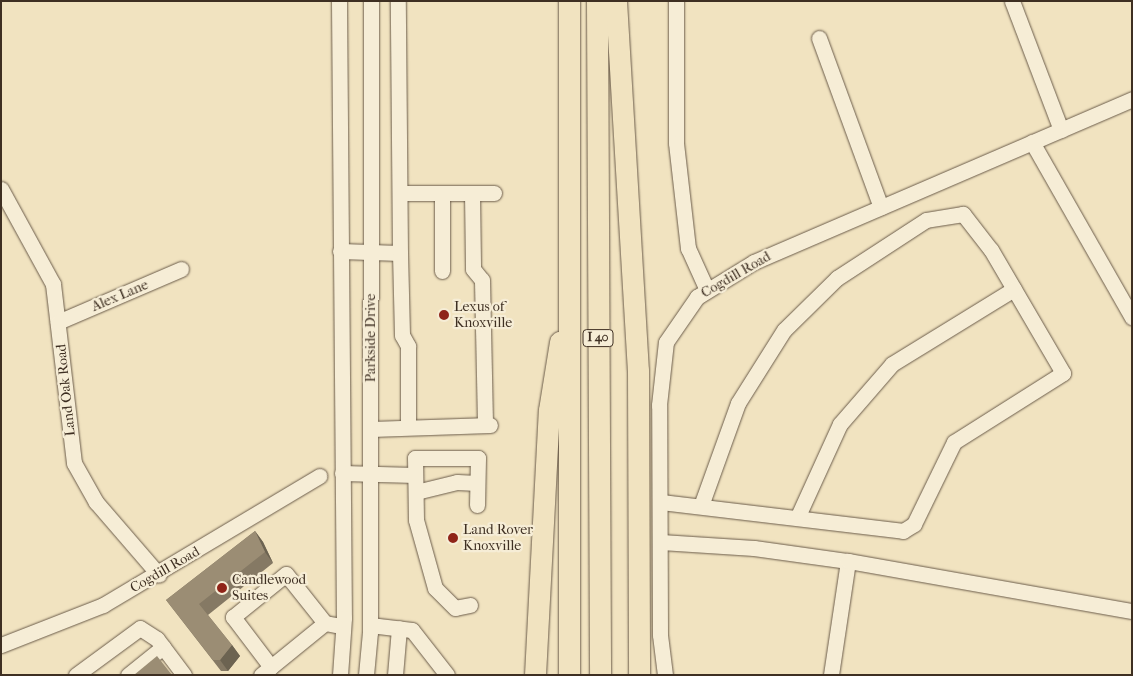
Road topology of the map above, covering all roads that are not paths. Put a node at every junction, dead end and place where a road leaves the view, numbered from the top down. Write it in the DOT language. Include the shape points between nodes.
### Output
graph roads {
  1 [pos="339,1"];
  2 [pos="370,1"];
  3 [pos="398,1"];
  4 [pos="569,1"];
  5 [pos="597,1"];
  6 [pos="616,1"];
  7 [pos="676,1"];
  8 [pos="1012,1"];
  9 [pos="819,38"];
  10 [pos="1132,99"];
  11 [pos="1061,130"];
  12 [pos="1032,142"];
  13 [pos="1,189"];
  14 [pos="400,193"];
  15 [pos="442,193"];
  16 [pos="472,193"];
  17 [pos="494,193"];
  18 [pos="881,207"];
  19 [pos="340,252"];
  20 [pos="400,252"];
  21 [pos="371,253"];
  22 [pos="181,269"];
  23 [pos="442,271"];
  24 [pos="1014,289"];
  25 [pos="707,290"];
  26 [pos="570,296"];
  27 [pos="1132,317"];
  28 [pos="58,322"];
  29 [pos="638,370"];
  30 [pos="408,427"];
  31 [pos="371,429"];
  32 [pos="342,473"];
  33 [pos="371,473"];
  34 [pos="415,475"];
  35 [pos="318,476"];
  36 [pos="477,483"];
  37 [pos="416,492"];
  38 [pos="661,502"];
  39 [pos="477,505"];
  40 [pos="701,506"];
  41 [pos="798,516"];
  42 [pos="661,542"];
  43 [pos="848,561"];
  44 [pos="159,575"];
  45 [pos="470,605"];
  46 [pos="1132,610"];
  47 [pos="326,623"];
  48 [pos="370,625"];
  49 [pos="344,626"];
  50 [pos="399,628"];
  51 [pos="1,644"];
  52 [pos="163,647"];
  53 [pos="266,671"];
  54 [pos="831,672"];
  55 [pos="76,675"];
  56 [pos="128,675"];
  57 [pos="184,675"];
  58 [pos="340,675"];
  59 [pos="366,675"];
  60 [pos="395,675"];
  61 [pos="447,675"];
  62 [pos="535,675"];
  63 [pos="569,675"];
  64 [pos="600,675"];
  65 [pos="639,675"];
  66 [pos="651,675"];
  67 [pos="665,675"];
  1 -- 19 [label="street"];
  2 -- 21 [label="street, Parkside Drive"];
  3 -- 14 [label="street"];
  4 -- 26 [label="highway, I 40"];
  5 -- 64 [label="highway, I 40"];
  6 -- 29 [label="highway"];
  7 -- 25 [label="street" via="676,142 688,248"];
  8 -- 11 [label="street"];
  9 -- 18 [label="street"];
  10 -- 11 [label="street, Cogdill Road"];
  11 -- 12 [label="street, Cogdill Road"];
  12 -- 18 [label="street, Cogdill Road"];
  12 -- 27 [label="street"];
  13 -- 28 [label="street, Land Oak Road" via="53,284"];
  14 -- 15 [label="street"];
  14 -- 20 [label="street"];
  15 -- 16 [label="street"];
  15 -- 23 [label="street"];
  16 -- 17 [label="street"];
  16 -- 30 [label="street" via="473,269 482,280 488,425"];
  18 -- 25 [label="street, Cogdill Road" via="754,262"];
  19 -- 21 [label="street"];
  19 -- 32 [label="street"];
  20 -- 21 [label="street"];
  20 -- 30 [label="street" via="402,335 408,346"];
  21 -- 31 [label="street, Parkside Drive"];
  22 -- 28 [label="street, Alex Lane"];
  24 -- 40 [label="street" via="963,214 926,220 837,278 784,330 738,403"];
  24 -- 41 [label="street" via="892,364 840,424"];
  24 -- 41 [label="street" via="1063,372 1060,378 954,442 914,524 904,531"];
  25 -- 38 [label="street, Cogdill Road" via="697,297 666,342 659,405"];
  26 -- 62 [label="highway" via="549,410"];
  26 -- 63 [label="highway, I 40"];
  28 -- 44 [label="street, Land Oak Road" via="74,464 96,502"];
  29 -- 65 [label="highway"];
  29 -- 66 [label="highway"];
  30 -- 31 [label="street"];
  31 -- 33 [label="street, Parkside Drive"];
  32 -- 33 [label="street"];
  32 -- 49 [label="street"];
  33 -- 34 [label="street"];
  33 -- 48 [label="street, Parkside Drive"];
  34 -- 36 [label="street" via="415,458 478,458"];
  34 -- 37 [label="street"];
  35 -- 44 [label="street, Cogdill Road"];
  36 -- 37 [label="street" via="457,482"];
  36 -- 39 [label="street"];
  37 -- 45 [label="street" via="416,520 436,588 455,608"];
  38 -- 40 [label="street"];
  38 -- 42 [label="street, Cogdill Road"];
  40 -- 41 [label="street"];
  42 -- 43 [label="street" via="810,554"];
  42 -- 67 [label="street, Cogdill Road" via="660,635"];
  43 -- 46 [label="street"];
  43 -- 54 [label="street"];
  44 -- 51 [label="street, Cogdill Road" via="103,604"];
  47 -- 49 [label="street"];
  47 -- 53 [label="street"];
  47 -- 53 [label="street" via="286,574 233,618"];
  48 -- 50 [label="street"];
  48 -- 59 [label="street, Parkside Drive"];
  49 -- 58 [label="street"];
  50 -- 60 [label="street"];
  50 -- 61 [label="street" via="412,630"];
  52 -- 55 [label="street" via="140,628"];
  52 -- 56 [label="street"];
  52 -- 57 [label="street"];
}
